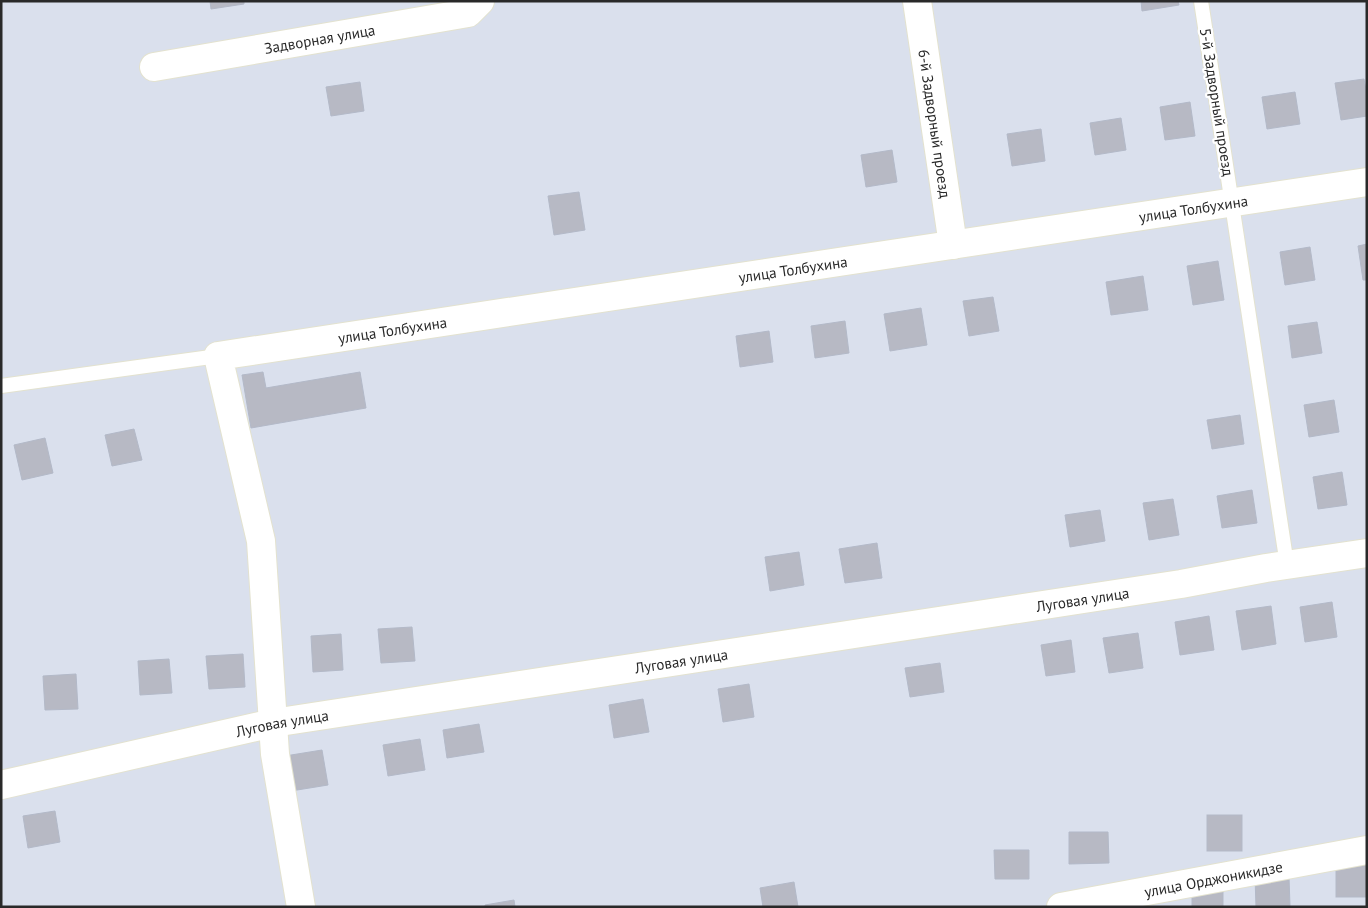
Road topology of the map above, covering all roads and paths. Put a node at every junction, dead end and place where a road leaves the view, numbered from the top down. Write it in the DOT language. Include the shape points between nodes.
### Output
graph roads {
  1 [pos="480,1"];
  2 [pos="917,1"];
  3 [pos="1201,1"];
  4 [pos="154,67"];
  5 [pos="1367,182"];
  6 [pos="1232,203"];
  7 [pos="953,245"];
  8 [pos="218,356"];
  9 [pos="1,386"];
  10 [pos="1367,554"];
  11 [pos="1286,565"];
  12 [pos="273,723"];
  13 [pos="1,785"];
  14 [pos="1367,850"];
  15 [pos="301,907"];
  16 [pos="1061,907"];
  1 -- 4 [label="street, Задворная улица" via="468,13"];
  2 -- 7 [label="street, 6-й Задворный проезд"];
  3 -- 6 [label="lane, 5-й Задворный проезд"];
  5 -- 6 [label="street, улица Толбухина"];
  6 -- 7 [label="street, улица Толбухина"];
  6 -- 11 [label="lane, 5-й Задворный проезд"];
  7 -- 8 [label="street, улица Толбухина"];
  8 -- 9 [label="lane"];
  8 -- 12 [label="street" via="261,541"];
  10 -- 11 [label="street, Луговая улица"];
  11 -- 12 [label="street, Луговая улица" via="1181,584"];
  12 -- 13 [label="street, Луговая улица"];
  12 -- 15 [label="street" via="275,754"];
  14 -- 16 [label="street, улица Орджоникидзе"];
}
